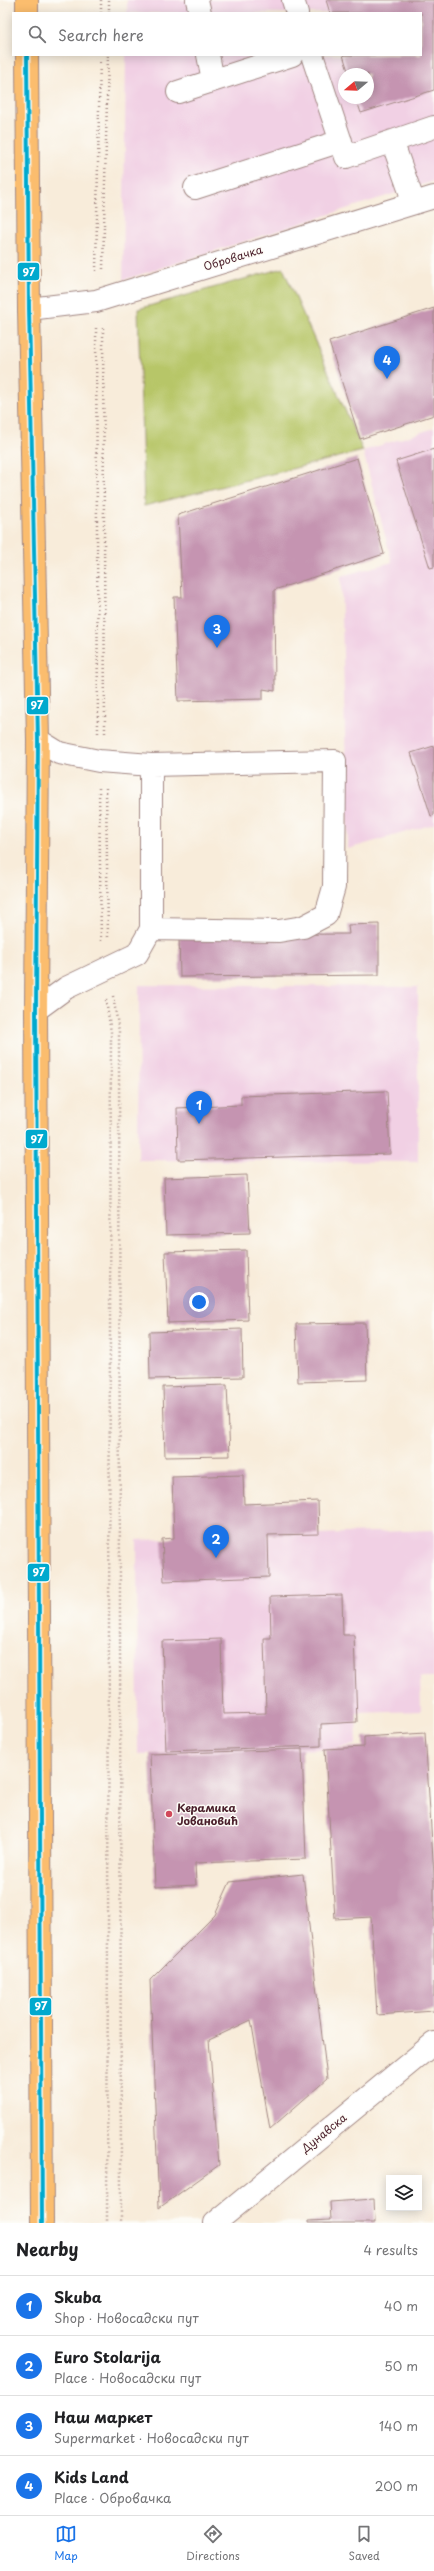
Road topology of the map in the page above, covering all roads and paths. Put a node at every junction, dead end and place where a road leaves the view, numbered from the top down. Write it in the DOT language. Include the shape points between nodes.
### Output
graph roads {
  1 [pos="27,0"];
  2 [pos="101,0"];
  3 [pos="109,0"];
  4 [pos="197,0"];
  5 [pos="293,0"];
  6 [pos="27,12"];
  7 [pos="101,12"];
  8 [pos="109,12"];
  9 [pos="200,12"];
  10 [pos="297,12"];
  11 [pos="27,56"];
  12 [pos="100,56"];
  13 [pos="108,56"];
  14 [pos="208,56"];
  15 [pos="289,56"];
  16 [pos="312,56"];
  17 [pos="213,80"];
  18 [pos="178,92"];
  19 [pos="434,127"];
  20 [pos="341,141"];
  21 [pos="392,141"];
  22 [pos="195,188"];
  23 [pos="434,197"];
  24 [pos="414,203"];
  25 [pos="99,300"];
  26 [pos="30,309"];
  27 [pos="38,740"];
  28 [pos="102,761"];
  29 [pos="151,765"];
  30 [pos="151,929"];
  31 [pos="105,969"];
  32 [pos="36,1010"];
  33 [pos="434,2043"];
  34 [pos="42,2223"];
  35 [pos="107,2223"];
  36 [pos="121,2223"];
  37 [pos="215,2223"];
  1 -- 6 [label="main road"];
  2 -- 7 [label="path"];
  3 -- 8 [label="path"];
  4 -- 9 [label="street"];
  5 -- 10 [label="street"];
  11 -- 26 [label="main road"];
  12 -- 25 [label="path"];
  13 -- 25 [label="path"];
  14 -- 17 [label="street"];
  15 -- 17 [label="street"];
  16 -- 20 [label="street"];
  17 -- 18 [label="street"];
  19 -- 21 [label="street"];
  20 -- 21 [label="street" via="346,157"];
  20 -- 22 [label="street"];
  21 -- 24 [label="street"];
  23 -- 24 [label="street, Обровачка"];
  24 -- 25 [label="street, Обровачка"];
  25 -- 26 [label="street, Обровачка"];
  25 -- 28 [label="path"];
  25 -- 28 [label="path"];
  26 -- 27 [label="main road"];
  27 -- 28 [label="street" via="59,753"];
  27 -- 32 [label="main road"];
  28 -- 29 [label="street"];
  28 -- 31 [label="path"];
  28 -- 31 [label="path"];
  29 -- 30 [label="street"];
  29 -- 30 [label="street" via="335,761 334,887 326,915 303,927 279,931"];
  30 -- 31 [label="street" via="136,954"];
  31 -- 32 [label="street" via="66,988"];
  31 -- 35 [label="path" via="111,1032"];
  31 -- 36 [label="path" via="119,1031"];
  32 -- 34 [label="main road"];
  33 -- 37 [label="street, Дунавска"];
}
